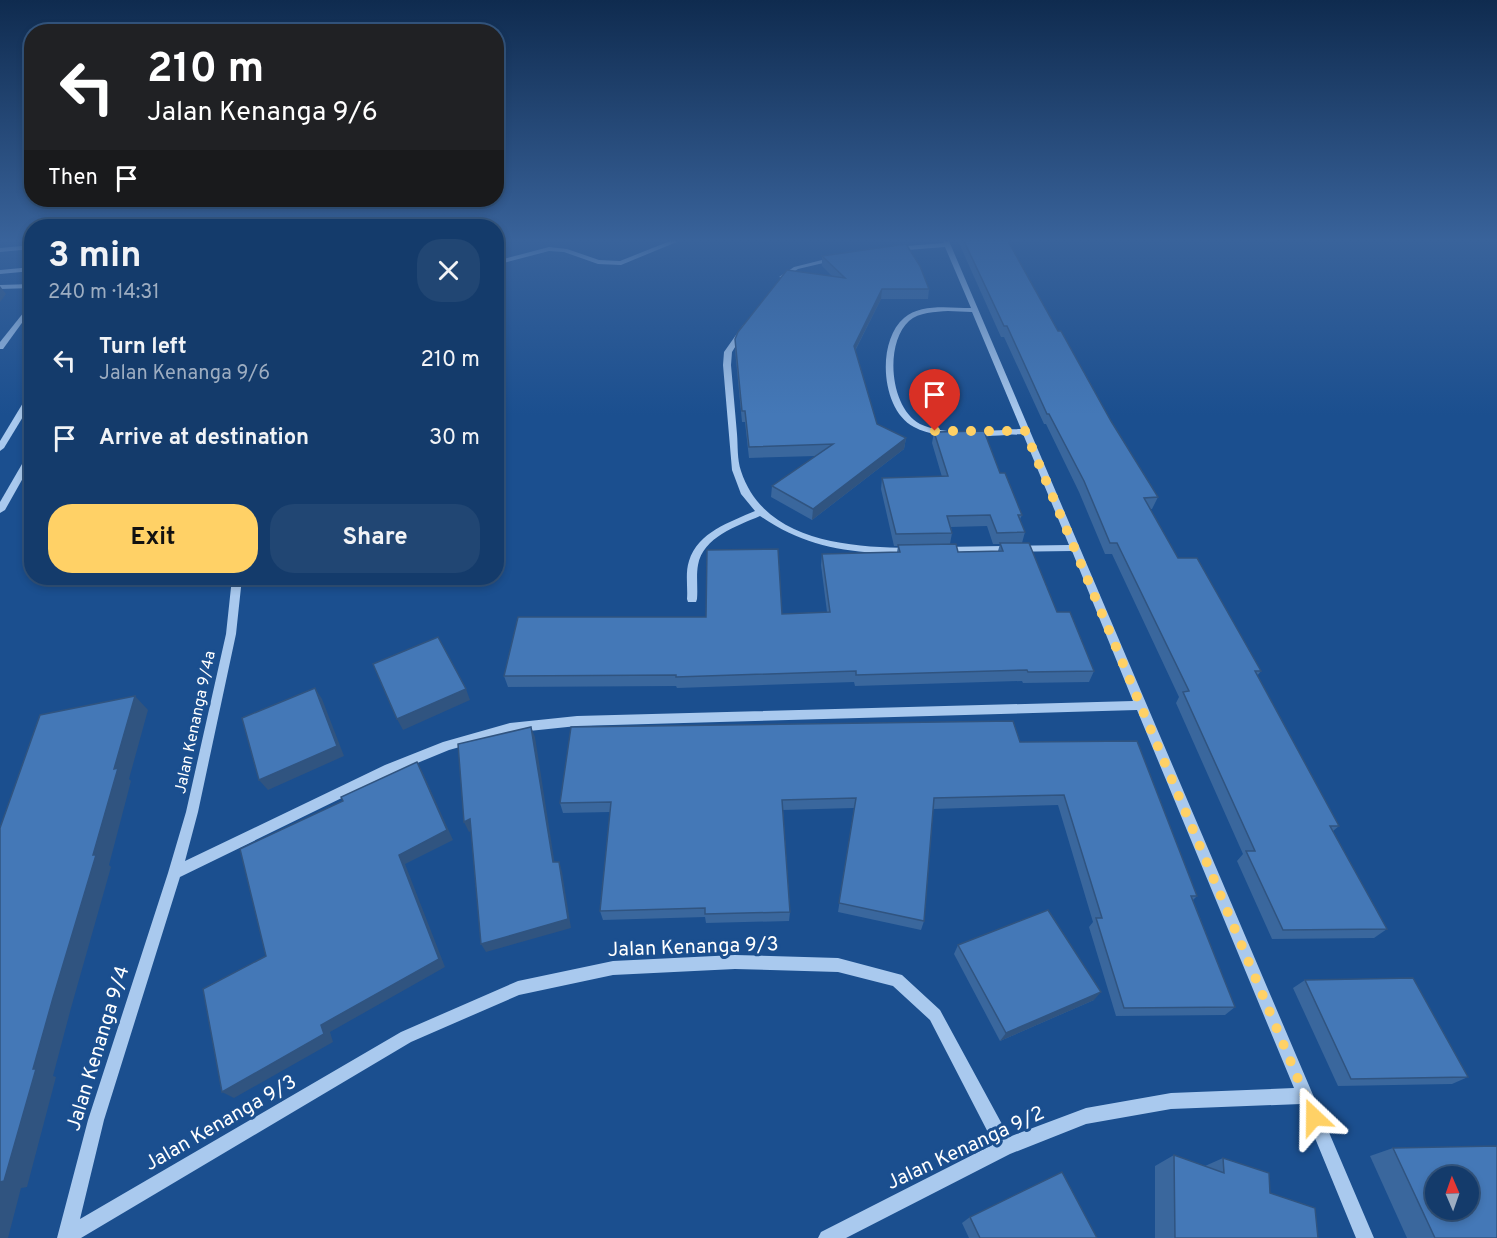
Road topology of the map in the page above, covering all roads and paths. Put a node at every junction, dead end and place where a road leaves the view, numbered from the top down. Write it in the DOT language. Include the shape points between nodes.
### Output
graph roads {
  1 [pos="969,299"];
  2 [pos="974,310"];
  3 [pos="24,315"];
  4 [pos="748,322"];
  5 [pos="0,347"];
  6 [pos="24,408"];
  7 [pos="1025,431"];
  8 [pos="0,448"];
  9 [pos="24,468"];
  10 [pos="0,510"];
  11 [pos="761,512"];
  12 [pos="1075,548"];
  13 [pos="936,550"];
  14 [pos="913,551"];
  15 [pos="236,585"];
  16 [pos="692,599"];
  17 [pos="1142,705"];
  18 [pos="175,873"];
  19 [pos="1305,1096"];
  20 [pos="1005,1147"];
  21 [pos="66,1238"];
  22 [pos="827,1238"];
  23 [pos="1365,1238"];
  1 -- 2 [label="street"];
  2 -- 7 [label="street"];
  2 -- 7 [label="street" via="918,313 905,321 893,342 888,368 893,392 907,420 917,426 935,431"];
  3 -- 5 [label="street"];
  4 -- 11 [label="street" via="734,340 726,365 736,470 746,495"];
  6 -- 8 [label="street"];
  7 -- 12 [label="street"];
  9 -- 10 [label="street"];
  11 -- 14 [label="street" via="789,531 829,545"];
  11 -- 16 [label="street" via="723,529 704,544 694,561"];
  12 -- 13 [label="street"];
  12 -- 17 [label="street"];
  15 -- 18 [label="street, Jalan Kenanga 9/4a" via="231,634"];
  17 -- 18 [label="street" via="578,721 510,728 447,746 388,769"];
  17 -- 19 [label="street"];
  18 -- 21 [label="street, Jalan Kenanga 9/4" via="96,1120"];
  19 -- 20 [label="street, Jalan Kenanga 9/2" via="1171,1101 1086,1116"];
  19 -- 23 [label="street"];
  20 -- 21 [label="street, Jalan Kenanga 9/3" via="935,1015 897,980 838,965 735,962 613,968 518,988 406,1037"];
  20 -- 22 [label="street, Jalan Kenanga 9/2"];
}
